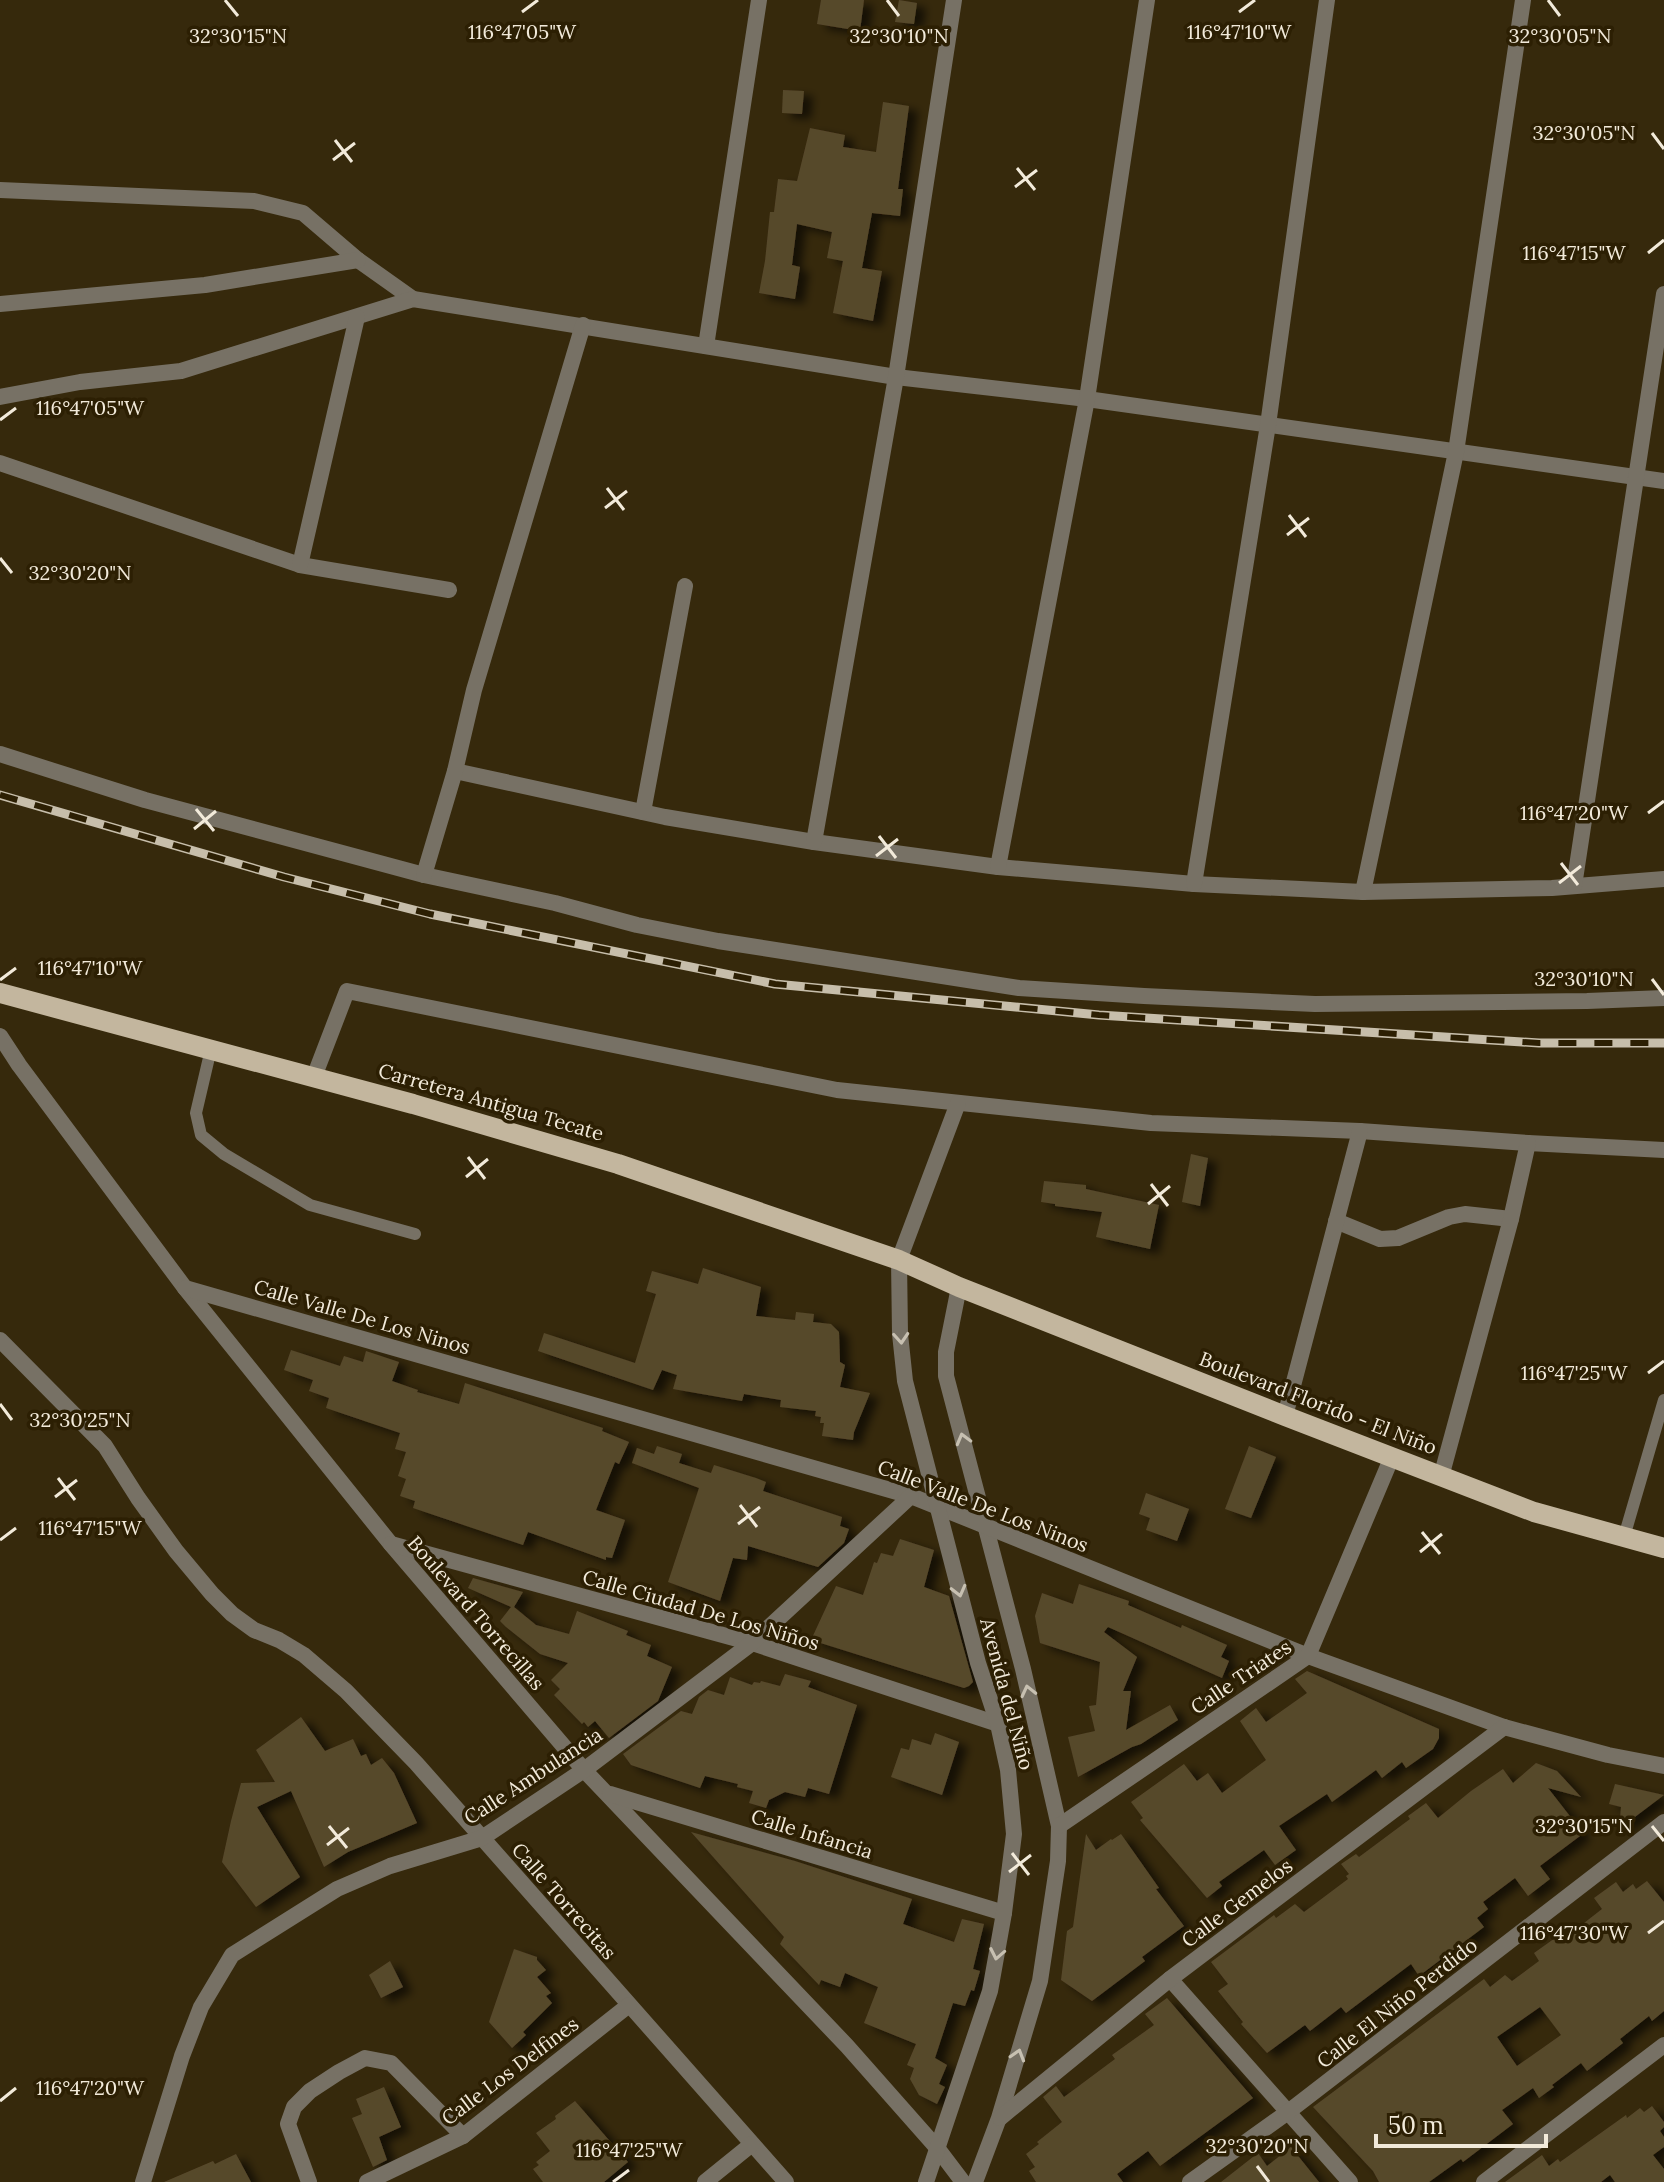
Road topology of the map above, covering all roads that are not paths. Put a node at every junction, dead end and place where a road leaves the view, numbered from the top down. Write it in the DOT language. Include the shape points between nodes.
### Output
graph roads {
  1 [pos="759,0"];
  2 [pos="954,0"];
  3 [pos="1147,0"];
  4 [pos="1327,0"];
  5 [pos="1523,0"];
  6 [pos="0,190"];
  7 [pos="358,260"];
  8 [pos="1664,294"];
  9 [pos="413,299"];
  10 [pos="0,304"];
  11 [pos="357,317"];
  12 [pos="583,325"];
  13 [pos="706,346"];
  14 [pos="896,377"];
  15 [pos="0,397"];
  16 [pos="1087,399"];
  17 [pos="1268,425"];
  18 [pos="1456,452"];
  19 [pos="0,463"];
  20 [pos="1637,478"];
  21 [pos="1664,481"];
  22 [pos="300,565"];
  23 [pos="685,586"];
  24 [pos="449,590"];
  25 [pos="0,754"];
  26 [pos="455,771"];
  27 [pos="643,812"];
  28 [pos="814,842"];
  29 [pos="998,867"];
  30 [pos="424,875"];
  31 [pos="1664,879"];
  32 [pos="1194,884"];
  33 [pos="1574,886"];
  34 [pos="1363,892"];
  35 [pos="0,993"];
  36 [pos="1664,998"];
  37 [pos="0,1036"];
  38 [pos="211,1049"];
  39 [pos="314,1077"];
  40 [pos="958,1103"];
  41 [pos="1360,1131"];
  42 [pos="1528,1143"];
  43 [pos="1664,1150"];
  44 [pos="1511,1219"];
  45 [pos="1336,1221"];
  46 [pos="415,1234"];
  47 [pos="899,1260"];
  48 [pos="959,1287"];
  49 [pos="185,1288"];
  50 [pos="0,1340"];
  51 [pos="1664,1400"];
  52 [pos="1285,1416"];
  53 [pos="1391,1459"];
  54 [pos="1441,1477"];
  55 [pos="911,1496"];
  56 [pos="937,1506"];
  57 [pos="986,1526"];
  58 [pos="1624,1537"];
  59 [pos="390,1543"];
  60 [pos="1664,1548"];
  61 [pos="752,1643"];
  62 [pos="1308,1656"];
  63 [pos="998,1724"];
  64 [pos="1504,1727"];
  65 [pos="1664,1766"];
  66 [pos="584,1770"];
  67 [pos="608,1794"];
  68 [pos="1664,1822"];
  69 [pos="1059,1826"];
  70 [pos="482,1838"];
  71 [pos="1004,1913"];
  72 [pos="1170,1979"];
  73 [pos="629,2005"];
  74 [pos="1664,2045"];
  75 [pos="1288,2112"];
  76 [pos="999,2118"];
  77 [pos="463,2136"];
  78 [pos="752,2144"];
  79 [pos="938,2149"];
  80 [pos="143,2182"];
  81 [pos="309,2182"];
  82 [pos="367,2182"];
  83 [pos="705,2182"];
  84 [pos="786,2182"];
  85 [pos="926,2182"];
  86 [pos="963,2182"];
  87 [pos="975,2182"];
  88 [pos="1190,2182"];
  89 [pos="1350,2182"];
  90 [pos="1484,2182"];
  1 -- 13 [label="street"];
  2 -- 14 [label="street"];
  3 -- 16 [label="street"];
  4 -- 17 [label="street"];
  5 -- 18 [label="street"];
  6 -- 7 [label="street" via="254,201 303,213"];
  7 -- 9 [label="street"];
  7 -- 10 [label="street" via="205,285"];
  8 -- 20 [label="street"];
  9 -- 11 [label="street"];
  9 -- 12 [label="street"];
  11 -- 15 [label="street" via="181,371"];
  11 -- 22 [label="street"];
  12 -- 13 [label="street"];
  12 -- 26 [label="street" via="474,690"];
  13 -- 14 [label="street"];
  14 -- 16 [label="street"];
  14 -- 28 [label="street"];
  16 -- 17 [label="street"];
  16 -- 29 [label="street"];
  17 -- 18 [label="street"];
  17 -- 32 [label="street"];
  18 -- 20 [label="street"];
  18 -- 34 [label="street"];
  19 -- 22 [label="street"];
  20 -- 21 [label="street"];
  20 -- 33 [label="street"];
  22 -- 24 [label="street"];
  23 -- 27 [label="street"];
  25 -- 30 [label="street" via="145,800"];
  26 -- 27 [label="street"];
  26 -- 30 [label="street"];
  27 -- 28 [label="street"];
  28 -- 29 [label="street"];
  29 -- 32 [label="street"];
  30 -- 36 [label="street" via="718,941 1019,988 1315,1004"];
  31 -- 33 [label="street"];
  32 -- 34 [label="street"];
  33 -- 34 [label="street"];
  35 -- 38 [label="main road, Carretera Antigua Tecate"];
  37 -- 49 [label="street, Boulevard Torrecillas"];
  38 -- 39 [label="main road, Carretera Antigua Tecate"];
  38 -- 46 [label="lane" via="196,1113 201,1135 310,1205"];
  39 -- 40 [label="street" via="347,991 837,1090"];
  39 -- 47 [label="main road, Carretera Antigua Tecate" via="618,1164"];
  40 -- 41 [label="street" via="1151,1123"];
  40 -- 47 [label="street"];
  41 -- 42 [label="street"];
  41 -- 45 [label="street"];
  42 -- 43 [label="street"];
  42 -- 44 [label="street"];
  44 -- 45 [label="street" via="1465,1214 1398,1238 1380,1239"];
  44 -- 54 [label="street"];
  45 -- 52 [label="street"];
  47 -- 48 [label="main road, Carretera Antigua Tecate"];
  47 -- 56 [label="street, Avenida del Niño, one-way" via="905,1381"];
  48 -- 52 [label="main road, Boulevard Florido - El Niño"];
  57 -- 48 [label="street, Avenida del Niño, one-way" via="946,1376"];
  49 -- 55 [label="street, Calle Valle De Los Ninos"];
  49 -- 59 [label="street, Boulevard Torrecillas"];
  50 -- 70 [label="street, Calle Torrecitas" via="105,1446 176,1551 232,1614 304,1655 356,1701"];
  51 -- 58 [label="lane"];
  52 -- 53 [label="main road, Boulevard Florido - El Niño"];
  53 -- 54 [label="main road, Boulevard Florido - El Niño"];
  53 -- 62 [label="street, Calle Triates"];
  54 -- 58 [label="main road, Boulevard Florido - El Niño" via="1534,1512"];
  55 -- 56 [label="street, Calle Valle De Los Ninos"];
  55 -- 61 [label="street, Calle Ambulancia"];
  56 -- 57 [label="street, Calle Valle De Los Ninos"];
  56 -- 63 [label="street, Avenida del Niño, one-way"];
  57 -- 62 [label="street, Calle Valle De Los Ninos"];
  69 -- 57 [label="street, Avenida del Niño, one-way"];
  58 -- 60 [label="main road, Boulevard Florido - El Niño"];
  59 -- 61 [label="street, Calle Ciudad De Los Niños"];
  59 -- 66 [label="street, Boulevard Torrecillas"];
  61 -- 63 [label="street, Calle Ciudad De Los Niños"];
  61 -- 66 [label="street, Calle Ambulancia"];
  62 -- 64 [label="street, Calle Valle De Los Ninos"];
  62 -- 69 [label="street, Calle Triates"];
  63 -- 71 [label="street, Avenida del Niño" via="1014,1834"];
  64 -- 65 [label="street, Calle Valle De Los Ninos"];
  64 -- 72 [label="street, Calle Gemelos"];
  66 -- 67 [label="street, Boulevard Torrecillas"];
  66 -- 70 [label="street, Calle Ambulancia"];
  67 -- 71 [label="street, Calle Infancia"];
  67 -- 79 [label="street, Boulevard Torrecillas"];
  68 -- 75 [label="street, Calle El Niño Perdido"];
  76 -- 69 [label="street, Avenida del Niño, one-way" via="1040,1981"];
  70 -- 73 [label="street, Calle Torrecitas"];
  70 -- 80 [label="street, Calle Ambulancia" via="390,1866 337,1889 232,1955 201,2007"];
  71 -- 79 [label="street, Avenida del Niño, one-way" via="990,1991"];
  72 -- 75 [label="street"];
  72 -- 76 [label="street, Calle Gemelos"];
  73 -- 77 [label="street, Calle Los Delfines"];
  73 -- 78 [label="street, Calle Torrecitas"];
  74 -- 90 [label="street"];
  75 -- 88 [label="street, Calle El Niño Perdido"];
  75 -- 89 [label="street"];
  76 -- 87 [label="street, Avenida del Niño"];
  77 -- 81 [label="street" via="391,2063 365,2058 310,2091 289,2116"];
  77 -- 82 [label="street, Calle Los Delfines"];
  78 -- 83 [label="street"];
  78 -- 84 [label="street, Calle Torrecitas"];
  79 -- 85 [label="street, Avenida del Niño"];
  79 -- 86 [label="street, Boulevard Torrecillas"];
}
